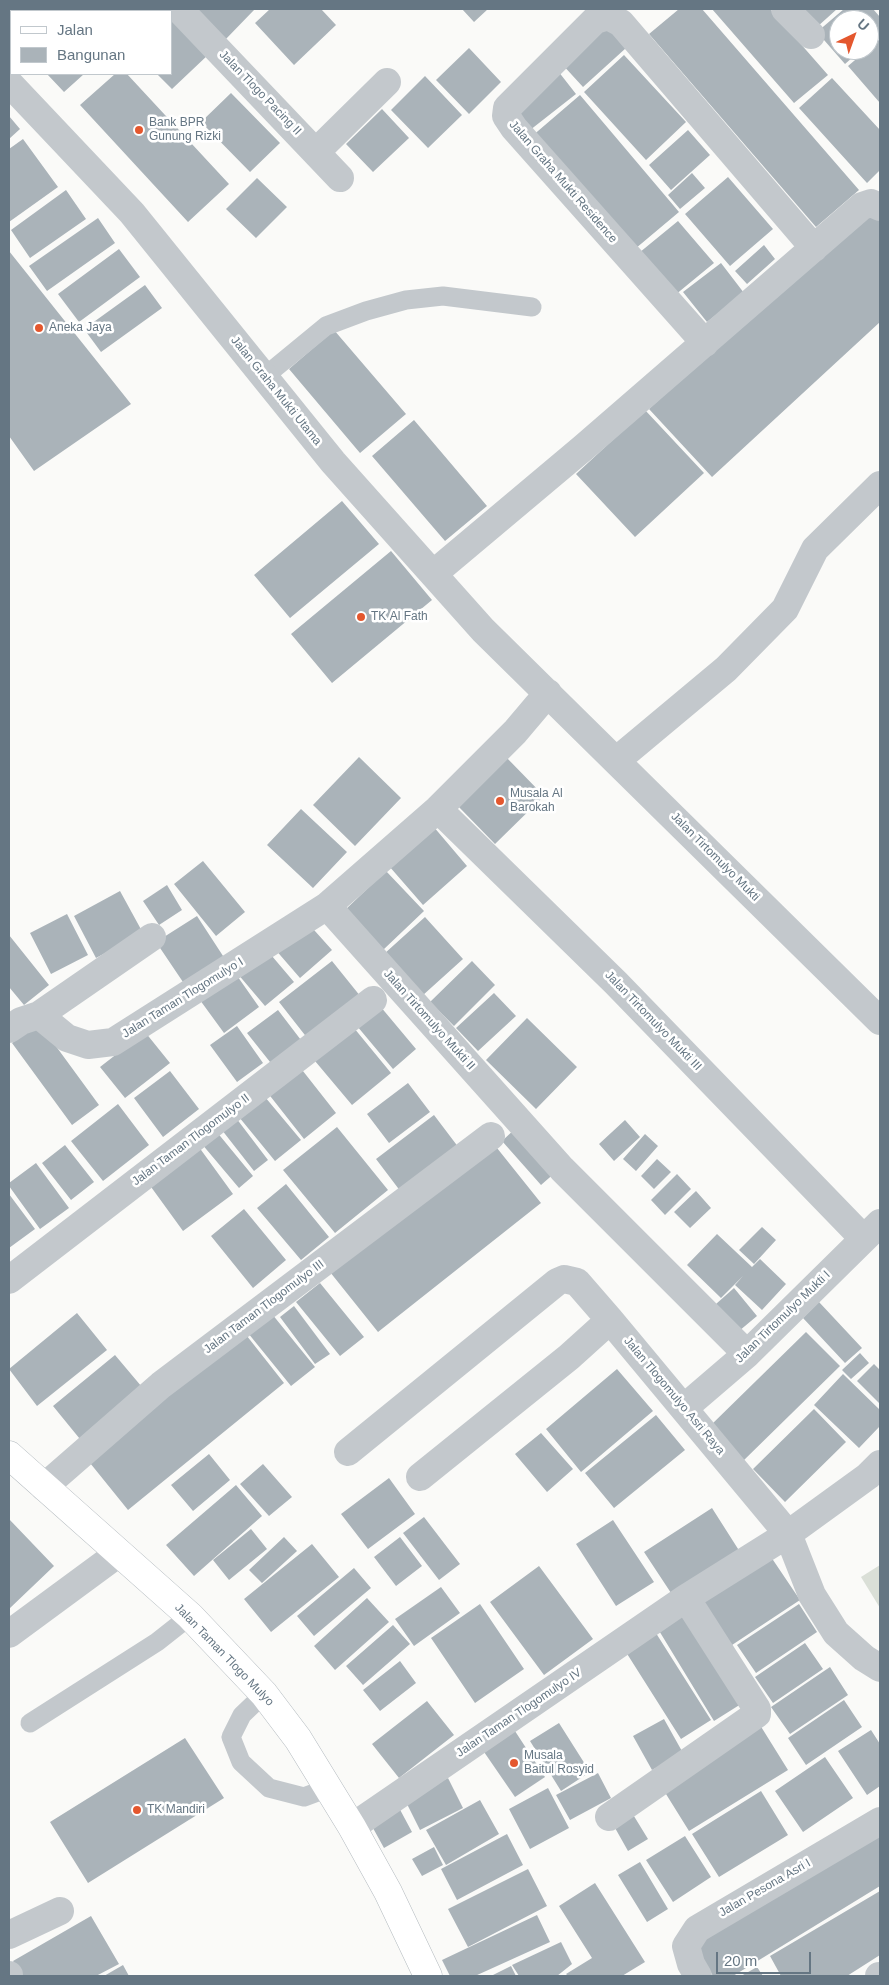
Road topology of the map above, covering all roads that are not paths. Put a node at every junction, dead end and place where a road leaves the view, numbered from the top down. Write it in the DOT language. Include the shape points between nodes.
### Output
graph roads {
  1 [pos="179,9"];
  2 [pos="785,9"];
  3 [pos="811,35"];
  4 [pos="387,82"];
  5 [pos="9,83"];
  6 [pos="316,151"];
  7 [pos="340,178"];
  8 [pos="880,207"];
  9 [pos="814,248"];
  10 [pos="532,307"];
  11 [pos="705,343"];
  12 [pos="264,377"];
  13 [pos="880,485"];
  14 [pos="433,574"];
  15 [pos="548,694"];
  16 [pos="617,760"];
  17 [pos="438,809"];
  18 [pos="327,906"];
  19 [pos="152,936"];
  20 [pos="373,1000"];
  21 [pos="39,1015"];
  22 [pos="880,1021"];
  23 [pos="9,1029"];
  24 [pos="491,1136"];
  25 [pos="872,1231"];
  26 [pos="9,1280"];
  27 [pos="610,1320"];
  28 [pos="747,1354"];
  29 [pos="684,1408"];
  30 [pos="348,1452"];
  31 [pos="9,1455"];
  32 [pos="876,1476"];
  33 [pos="420,1477"];
  34 [pos="44,1487"];
  35 [pos="788,1534"];
  36 [pos="119,1553"];
  37 [pos="686,1598"];
  38 [pos="190,1616"];
  39 [pos="9,1634"];
  40 [pos="880,1668"];
  41 [pos="264,1694"];
  42 [pos="30,1723"];
  43 [pos="328,1788"];
  44 [pos="609,1817"];
  45 [pos="880,1821"];
  46 [pos="352,1827"];
  47 [pos="60,1911"];
  48 [pos="9,1935"];
  49 [pos="428,1976"];
  50 [pos="698,1976"];
  1 -- 6 [label="street, Jalan Tlogo Pacing II"];
  2 -- 3 [label="street"];
  4 -- 6 [label="street"];
  5 -- 12 [label="street, Jalan Graha Mukti Utama" via="132,213"];
  6 -- 7 [label="street, Jalan Tlogo Pacing II"];
  8 -- 9 [label="street" via="871,203 862,206"];
  9 -- 11 [label="street"];
  9 -- 11 [label="street, Jalan Graha Mukti Residence" via="621,23 608,16 596,20 507,108 506,116"];
  10 -- 12 [label="lane" via="443,296 406,300 326,326"];
  11 -- 14 [label="street"];
  12 -- 14 [label="street, Jalan Graha Mukti Utama" via="333,462"];
  13 -- 16 [label="street" via="815,549 785,610 726,669"];
  14 -- 15 [label="street, Jalan Graha Mukti Utama" via="483,630"];
  15 -- 16 [label="street, Jalan Tirtomulyo Mukti"];
  15 -- 17 [label="street"];
  16 -- 22 [label="street, Jalan Tirtomulyo Mukti"];
  17 -- 18 [label="street"];
  17 -- 25 [label="street, Jalan Tirtomulyo Mukti III"];
  18 -- 21 [label="street, Jalan Taman Tlogomulyo I" via="113,1042 88,1045 67,1038"];
  18 -- 28 [label="street, Jalan Tirtomulyo Mukti II" via="562,1169"];
  19 -- 21 [label="street"];
  20 -- 26 [label="street, Jalan Taman Tlogomulyo II"];
  21 -- 23 [label="street"];
  24 -- 34 [label="street, Jalan Taman Tlogomulyo III" via="161,1385"];
  25 -- 28 [label="street, Jalan Tirtomulyo Mukti I"];
  27 -- 29 [label="street, Jalan Tlogomulyo Asri Raya"];
  27 -- 30 [label="street, Jalan Tlogomulyo Asri Raya" via="577,1282 557,1282"];
  27 -- 33 [label="street"];
  28 -- 29 [label="street, Jalan Tirtomulyo Mukti I"];
  29 -- 35 [label="street, Jalan Tlogomulyo Asri Raya"];
  31 -- 34 [label="street, Jalan Taman Tlogo Mulyo"];
  32 -- 35 [label="street, Jalan Taman Tlogomulyo IV"];
  34 -- 36 [label="street, Jalan Taman Tlogo Mulyo"];
  35 -- 37 [label="street, Jalan Taman Tlogomulyo IV"];
  35 -- 40 [label="street, Jalan Tlogomulyo Asri Raya" via="812,1595 836,1634"];
  36 -- 38 [label="street, Jalan Taman Tlogo Mulyo"];
  36 -- 39 [label="street"];
  37 -- 44 [label="street" via="757,1709 757,1714"];
  37 -- 46 [label="street, Jalan Taman Tlogomulyo IV"];
  38 -- 41 [label="street, Jalan Taman Tlogo Mulyo"];
  38 -- 42 [label="lane" via="157,1642"];
  41 -- 43 [label="street, Jalan Taman Tlogo Mulyo" via="298,1739"];
  41 -- 43 [label="lane" via="242,1715 232,1737 241,1762 268,1788 304,1797"];
  43 -- 46 [label="street, Jalan Taman Tlogo Mulyo"];
  45 -- 50 [label="street, Jalan Pesona Asri I" via="697,1928 686,1946"];
  46 -- 49 [label="street, Jalan Taman Tlogo Mulyo" via="388,1892"];
  47 -- 48 [label="street"];
}
